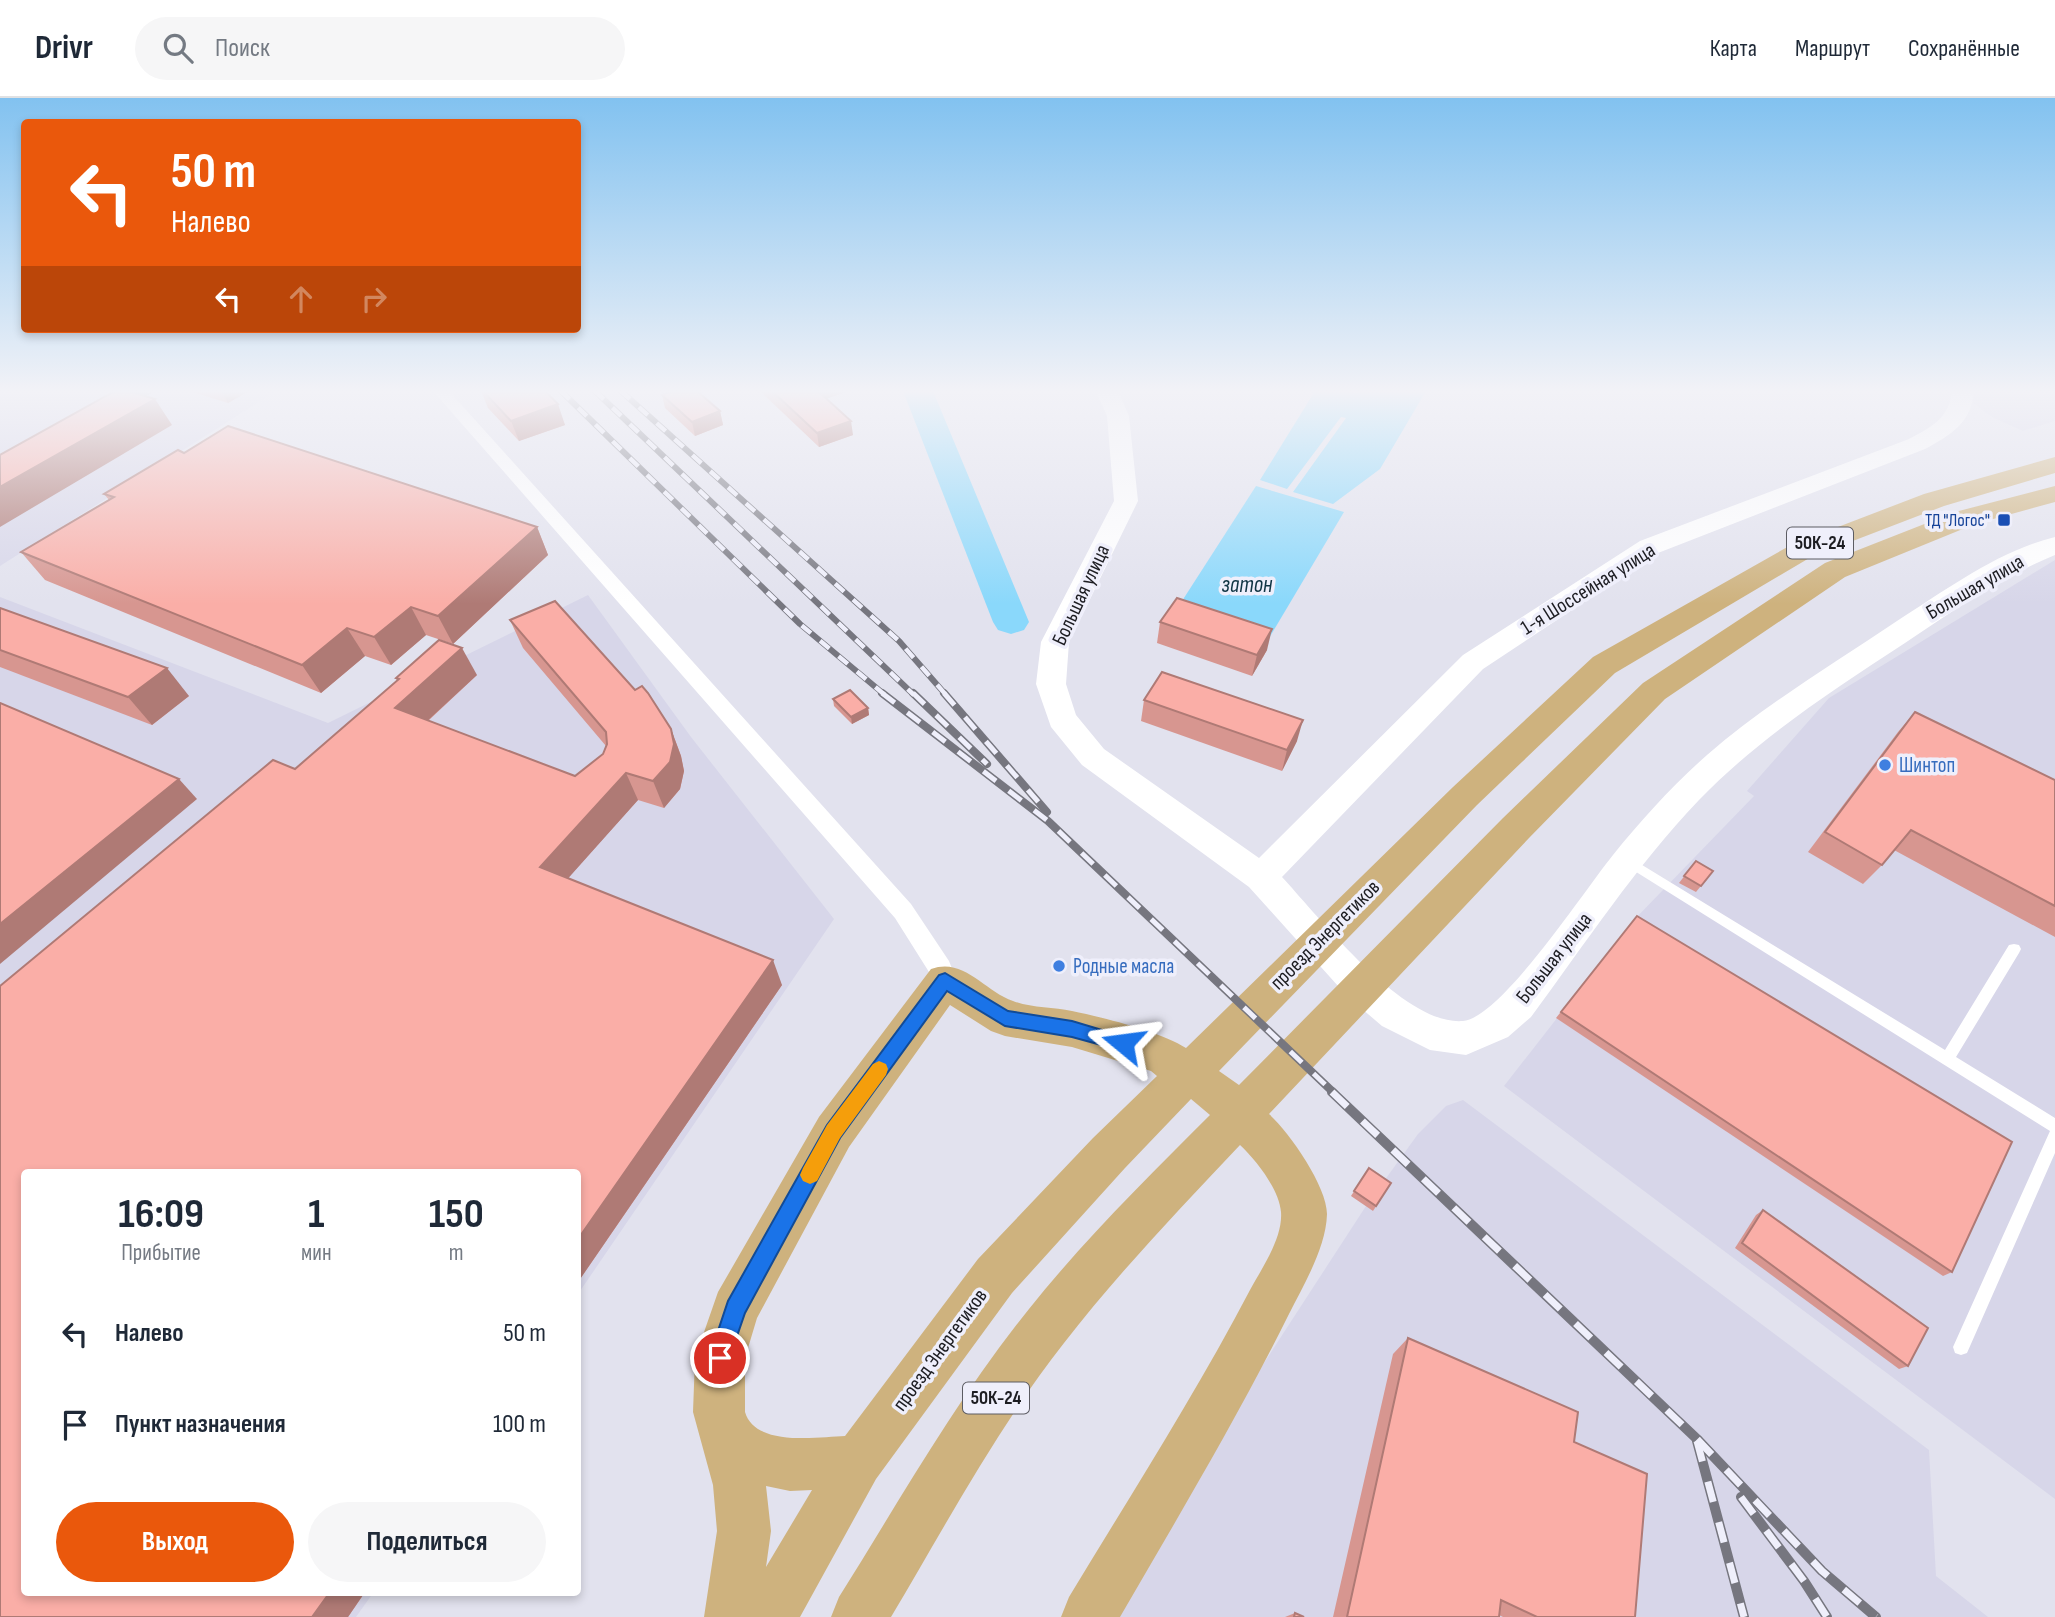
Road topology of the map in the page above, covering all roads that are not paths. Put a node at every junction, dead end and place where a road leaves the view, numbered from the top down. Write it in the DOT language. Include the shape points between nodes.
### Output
graph roads {
  1 [pos="504,462"];
  2 [pos="1122,462"];
  3 [pos="1870,462"];
  4 [pos="2055,465"];
  5 [pos="2055,494"];
  6 [pos="2055,545"];
  7 [pos="1629,862"];
  8 [pos="1261,877"];
  9 [pos="2014,949"];
  10 [pos="945,981"];
  11 [pos="1947,1059"];
  12 [pos="2055,1126"];
  13 [pos="2055,1136"];
  14 [pos="1961,1347"];
  15 [pos="728,1436"];
  16 [pos="858,1461"];
  17 [pos="732,1617"];
  18 [pos="769,1617"];
  19 [pos="859,1617"];
  20 [pos="1089,1617"];
  1 -- 10 [label="street" via="903,911"];
  2 -- 8 [label="main road, Большая улица" via="1126,501 1055,642 1051,684 1062,719 1093,757"];
  3 -- 8 [label="main road, 1-я Шоссейная улица" via="1649,547 1473,662"];
  4 -- 16 [label="main road, проезд Энергетиков / 50К-24" via="1934,499 1801,551 1604,665 1465,796 1109,1153 995,1276"];
  5 -- 19 [label="main road, 50К-24" via="1965,518 1835,570 1654,691 1159,1198 1046,1326 971,1433"];
  6 -- 7 [label="main road, Большая улица" via="1972,585 1776,716 1716,765"];
  7 -- 8 [label="main road, Большая улица" via="1518,1006 1494,1025 1466,1038 1430,1033 1388,1010"];
  7 -- 11 [label="lane"];
  9 -- 11 [label="lane"];
  10 -- 15 [label="main road" via="834,1132 736,1309 720,1358 719,1412"];
  10 -- 20 [label="main road" via="1005,1018 1072,1029 1163,1056 1217,1093 1267,1141 1294,1183 1304,1212 1287,1268 1246,1349"];
  11 -- 12 [label="lane"];
  13 -- 14 [label="lane"];
  15 -- 16 [label="main road" via="756,1458 790,1465"];
  15 -- 17 [label="main road" via="744,1531"];
  16 -- 18 [label="main road, проезд Энергетиков / 50К-24"];
}
